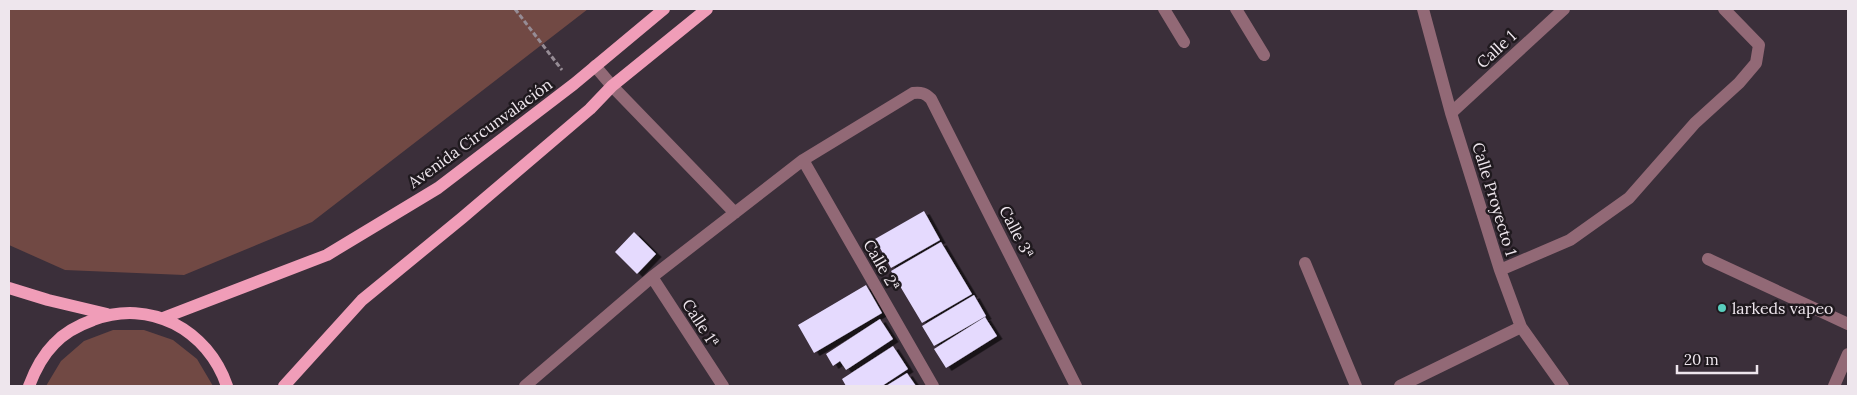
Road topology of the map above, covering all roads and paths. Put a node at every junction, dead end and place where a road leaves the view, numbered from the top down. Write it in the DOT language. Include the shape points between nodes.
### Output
graph roads {
  1 [pos="515,9"];
  2 [pos="664,9"];
  3 [pos="708,9"];
  4 [pos="1164,9"];
  5 [pos="1236,9"];
  6 [pos="1423,9"];
  7 [pos="1564,9"];
  8 [pos="1724,9"];
  9 [pos="1184,42"];
  10 [pos="1264,56"];
  11 [pos="595,66"];
  12 [pos="574,84"];
  13 [pos="612,86"];
  14 [pos="1450,113"];
  15 [pos="804,160"];
  16 [pos="735,213"];
  17 [pos="1708,259"];
  18 [pos="1305,263"];
  19 [pos="1500,270"];
  20 [pos="652,277"];
  21 [pos="9,288"];
  22 [pos="107,314"];
  23 [pos="162,318"];
  24 [pos="1848,324"];
  25 [pos="1521,327"];
  26 [pos="1848,354"];
  27 [pos="29,386"];
  28 [pos="227,386"];
  29 [pos="284,386"];
  30 [pos="525,386"];
  31 [pos="723,386"];
  32 [pos="933,386"];
  33 [pos="1076,386"];
  34 [pos="1356,386"];
  35 [pos="1400,386"];
  36 [pos="1563,386"];
  37 [pos="1834,386"];
  1 -- 12 [label="path"];
  2 -- 11 [label="main road, Avenida Circunvalación"];
  3 -- 13 [label="main road"];
  4 -- 9 [label="street"];
  5 -- 10 [label="street"];
  6 -- 14 [label="street, Calle Proyecto 1"];
  7 -- 14 [label="street, Calle 1"];
  8 -- 19 [label="street" via="1759,45 1756,63 1695,123 1629,198 1570,240"];
  11 -- 12 [label="main road, Avenida Circunvalación"];
  11 -- 13 [label="street"];
  12 -- 23 [label="main road, Avenida Circunvalación" via="438,188 327,255"];
  13 -- 16 [label="street"];
  13 -- 29 [label="main road" via="583,116 362,300"];
  14 -- 19 [label="street, Calle Proyecto 1"];
  15 -- 16 [label="street"];
  15 -- 32 [label="street, Calle 2ª"];
  15 -- 33 [label="street, Calle 3ª" via="913,93 926,94"];
  16 -- 20 [label="street"];
  17 -- 24 [label="street"];
  18 -- 34 [label="street"];
  19 -- 25 [label="street, Calle Proyecto 1"];
  20 -- 30 [label="street"];
  20 -- 31 [label="street, Calle 1ª"];
  21 -- 22 [label="main road"];
  22 -- 23 [label="main road" via="135,313"];
  22 -- 27 [label="main road" via="79,325 55,343 37,366"];
  23 -- 28 [label="main road" via="186,330 206,348 222,370"];
  25 -- 35 [label="street"];
  25 -- 36 [label="street, Calle Proyecto 1"];
  26 -- 37 [label="street"];
}
